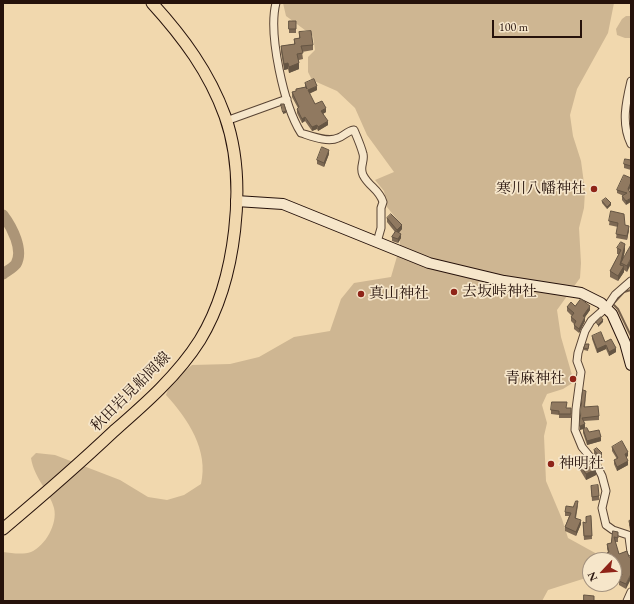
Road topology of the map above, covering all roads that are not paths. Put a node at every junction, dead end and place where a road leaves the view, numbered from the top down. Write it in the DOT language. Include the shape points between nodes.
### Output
graph roads {
  1 [pos="152,3"];
  2 [pos="276,3"];
  3 [pos="631,81"];
  4 [pos="287,99"];
  5 [pos="226,121"];
  6 [pos="631,144"];
  7 [pos="236,201"];
  8 [pos="377,242"];
  9 [pos="631,281"];
  10 [pos="607,307"];
  11 [pos="631,365"];
  12 [pos="3,529"];
  13 [pos="630,537"];
  14 [pos="631,552"];
  15 [pos="631,592"];
  16 [pos="627,601"];
  1 -- 5 [label="main road, 秋田岩見船岡線" via="178,31 210,81"];
  2 -- 4 [label="street" via="273,14 274,45"];
  3 -- 6 [label="street" via="625,126"];
  4 -- 5 [label="street"];
  4 -- 8 [label="street" via="301,133 331,140 339,138 348,130 354,130 364,155 360,168 368,184 380,193 383,202"];
  5 -- 7 [label="main road, 秋田岩見船岡線" via="236,170"];
  7 -- 8 [label="street" via="283,204"];
  7 -- 12 [label="main road, 秋田岩見船岡線" via="232,250 221,296 200,340 148,401"];
  8 -- 10 [label="street" via="429,264 453,270 581,292"];
  9 -- 10 [label="street" via="615,295"];
  10 -- 11 [label="street" via="623,338"];
  10 -- 13 [label="street" via="591,321 580,342 577,361 581,372 575,430 582,447 602,476 606,491 602,508 606,525"];
  13 -- 14 [label="street"];
  15 -- 16 [label="street"];
}
